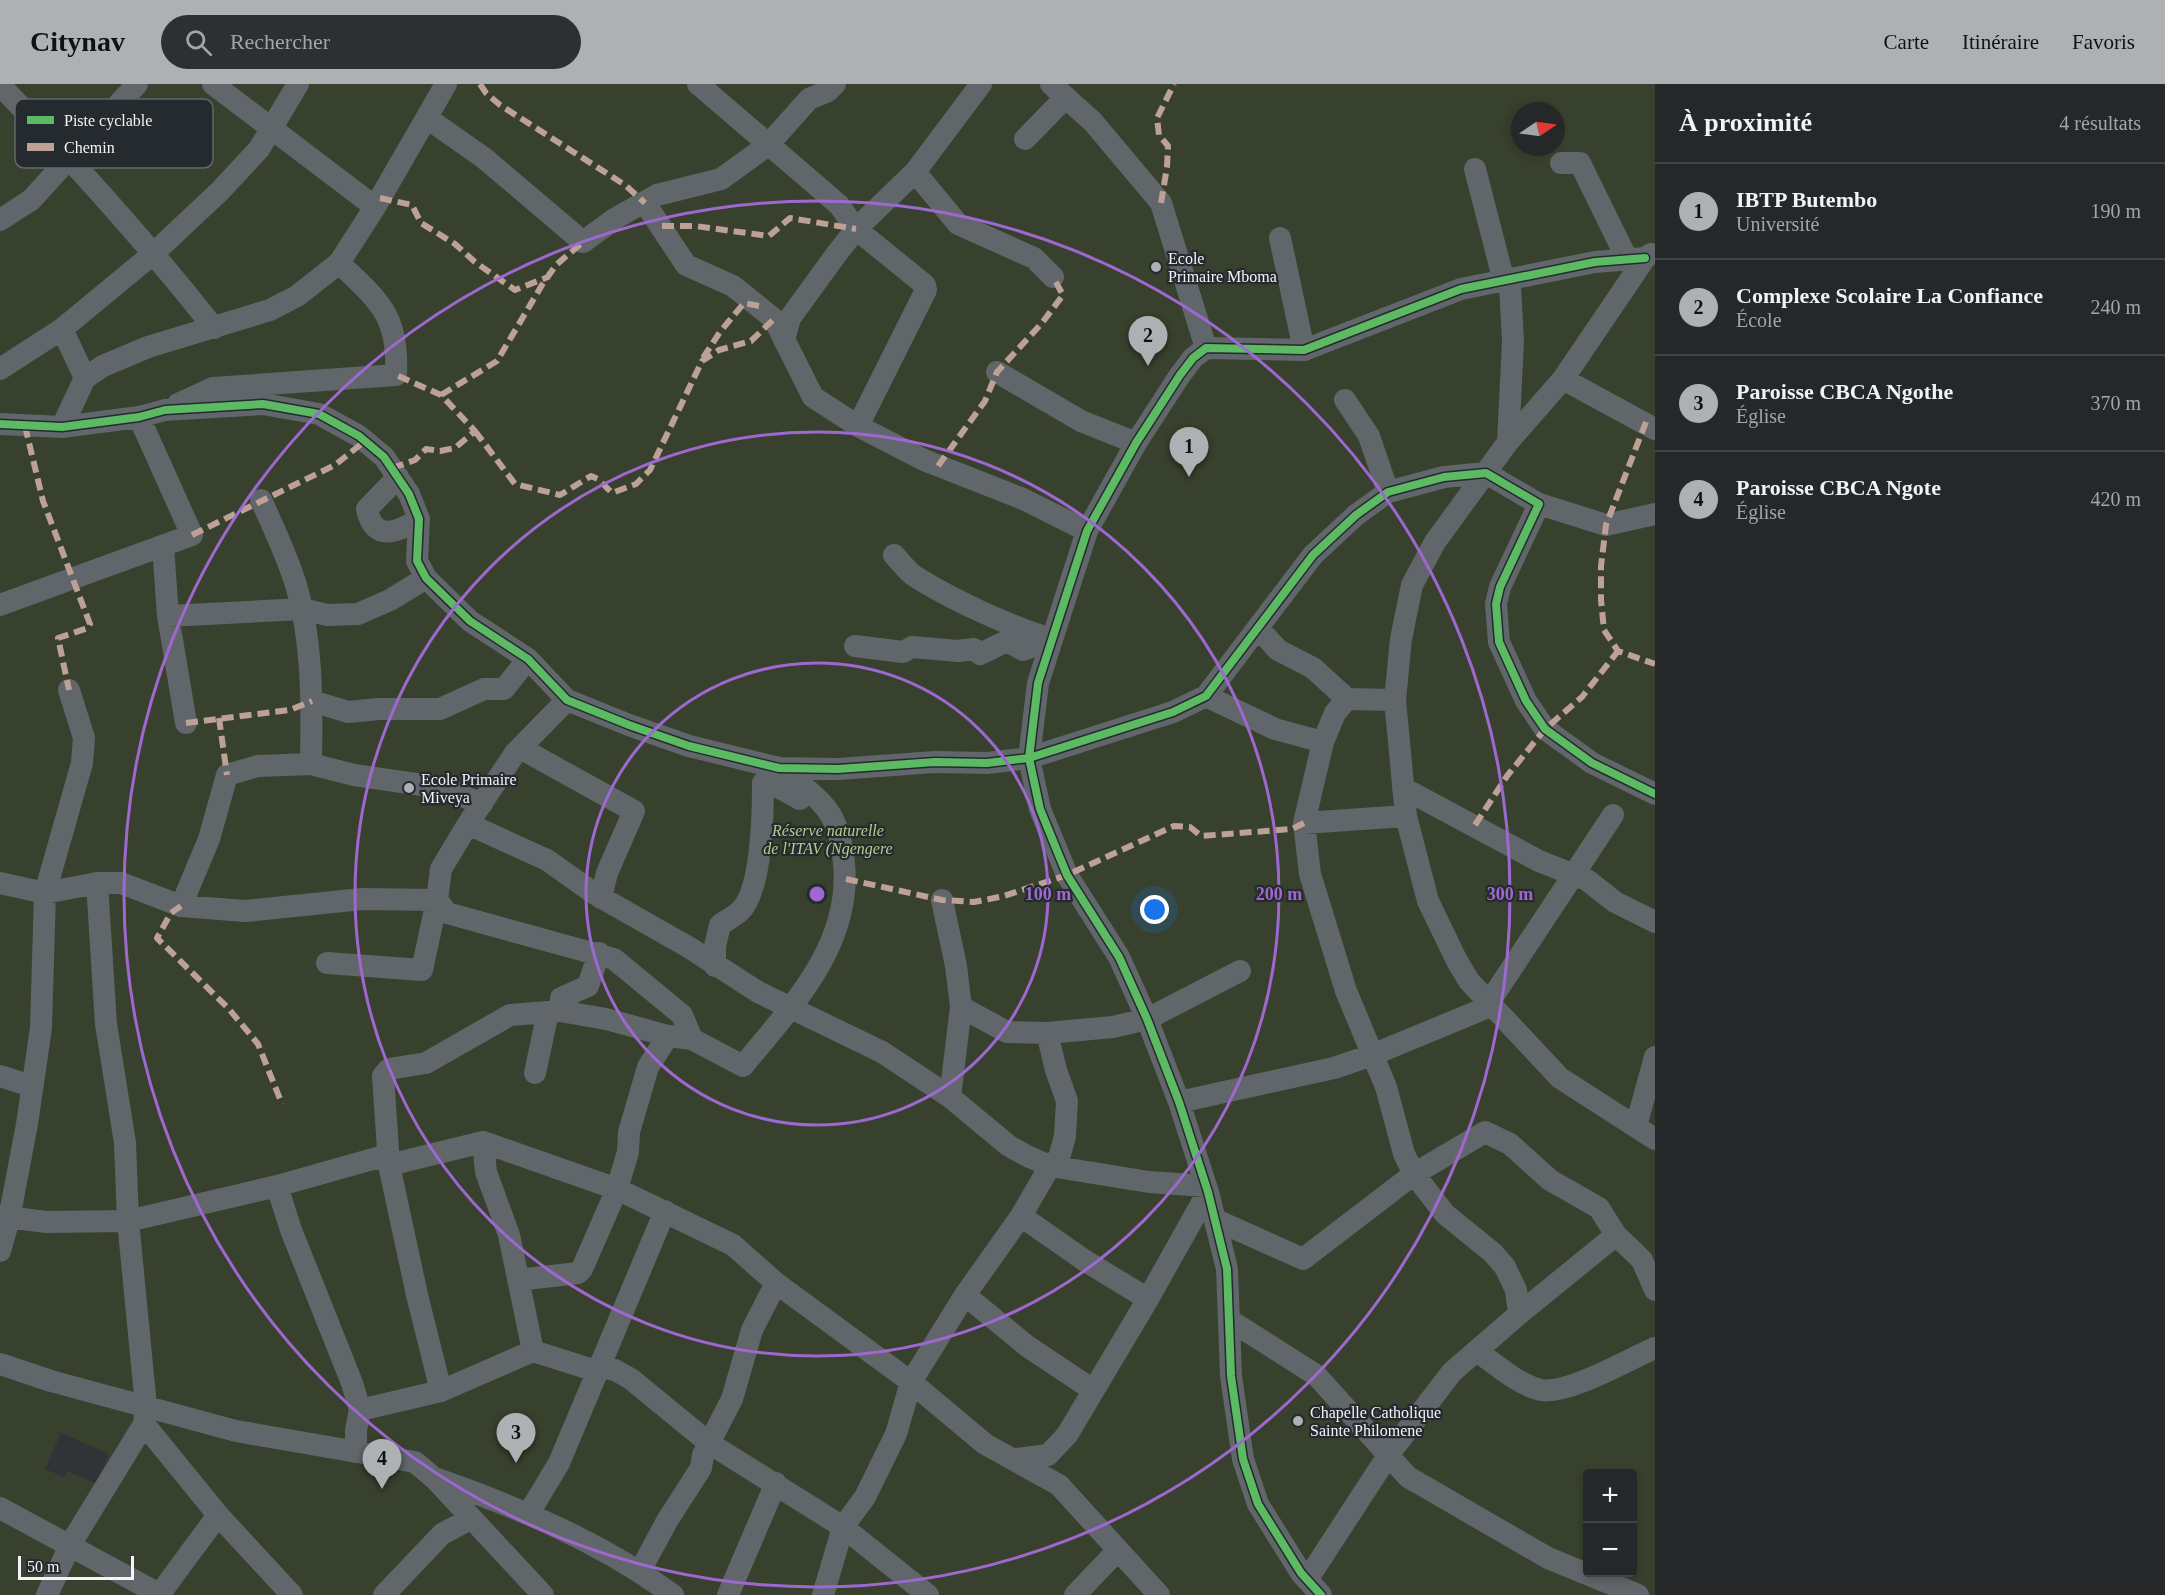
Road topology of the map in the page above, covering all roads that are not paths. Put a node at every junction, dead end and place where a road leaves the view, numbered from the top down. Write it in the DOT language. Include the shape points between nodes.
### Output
graph roads {
  1 [pos="137,84"];
  2 [pos="213,84"];
  3 [pos="298,84"];
  4 [pos="446,84"];
  5 [pos="698,84"];
  6 [pos="835,84"];
  7 [pos="981,84"];
  8 [pos="0,85"];
  9 [pos="1059,91"];
  10 [pos="124,99"];
  11 [pos="15,100"];
  12 [pos="427,118"];
  13 [pos="271,127"];
  14 [pos="1025,139"];
  15 [pos="768,145"];
  16 [pos="1561,164"];
  17 [pos="61,168"];
  18 [pos="80,168"];
  19 [pos="1475,170"];
  20 [pos="915,172"];
  21 [pos="645,203"];
  22 [pos="375,207"];
  23 [pos="0,220"];
  24 [pos="856,229"];
  25 [pos="1280,238"];
  26 [pos="154,253"];
  27 [pos="1646,260"];
  28 [pos="339,263"];
  29 [pos="1053,276"];
  30 [pos="1506,279"];
  31 [pos="214,328"];
  32 [pos="62,329"];
  33 [pos="784,339"];
  34 [pos="1206,348"];
  35 [pos="1304,350"];
  36 [pos="0,369"];
  37 [pos="997,372"];
  38 [pos="85,378"];
  39 [pos="1563,379"];
  40 [pos="1345,400"];
  41 [pos="165,410"];
  42 [pos="139,417"];
  43 [pos="1652,420"];
  44 [pos="0,424"];
  45 [pos="858,426"];
  46 [pos="62,427"];
  47 [pos="1508,442"];
  48 [pos="1136,443"];
  49 [pos="1486,473"];
  50 [pos="398,477"];
  51 [pos="1388,492"];
  52 [pos="261,500"];
  53 [pos="1539,504"];
  54 [pos="1655,514"];
  55 [pos="419,519"];
  56 [pos="1087,531"];
  57 [pos="163,546"];
  58 [pos="894,555"];
  59 [pos="426,578"];
  60 [pos="0,605"];
  61 [pos="302,609"];
  62 [pos="168,616"];
  63 [pos="1259,629"];
  64 [pos="1051,639"];
  65 [pos="855,646"];
  66 [pos="528,659"];
  67 [pos="69,690"];
  68 [pos="1206,696"];
  69 [pos="1347,699"];
  70 [pos="567,700"];
  71 [pos="1395,700"];
  72 [pos="312,701"];
  73 [pos="186,723"];
  74 [pos="1323,742"];
  75 [pos="520,748"];
  76 [pos="1029,758"];
  77 [pos="311,764"];
  78 [pos="780,768"];
  79 [pos="1403,788"];
  80 [pos="1655,794"];
  81 [pos="814,797"];
  82 [pos="482,804"];
  83 [pos="1613,815"];
  84 [pos="1406,816"];
  85 [pos="1304,823"];
  86 [pos="468,824"];
  87 [pos="1576,875"];
  88 [pos="0,883"];
  89 [pos="97,883"];
  90 [pos="45,893"];
  91 [pos="602,898"];
  92 [pos="437,900"];
  93 [pos="942,900"];
  94 [pos="181,906"];
  95 [pos="1655,922"];
  96 [pos="599,953"];
  97 [pos="327,963"];
  98 [pos="715,966"];
  99 [pos="1240,971"];
  100 [pos="1491,1003"];
  101 [pos="961,1007"];
  102 [pos="792,1009"];
  103 [pos="554,1011"];
  104 [pos="1147,1019"];
  105 [pos="1047,1033"];
  106 [pos="668,1036"];
  107 [pos="692,1039"];
  108 [pos="1372,1055"];
  109 [pos="1655,1057"];
  110 [pos="535,1072"];
  111 [pos="0,1076"];
  112 [pos="31,1086"];
  113 [pos="951,1097"];
  114 [pos="1179,1102"];
  115 [pos="1636,1126"];
  116 [pos="1655,1139"];
  117 [pos="483,1142"];
  118 [pos="389,1164"];
  119 [pos="1050,1166"];
  120 [pos="1414,1174"];
  121 [pos="277,1186"];
  122 [pos="617,1189"];
  123 [pos="1207,1189"];
  124 [pos="665,1211"];
  125 [pos="1021,1216"];
  126 [pos="5,1217"];
  127 [pos="1216,1220"];
  128 [pos="128,1221"];
  129 [pos="1616,1235"];
  130 [pos="0,1251"];
  131 [pos="518,1280"];
  132 [pos="776,1283"];
  133 [pos="1655,1290"];
  134 [pos="965,1295"];
  135 [pos="1148,1299"];
  136 [pos="1519,1314"];
  137 [pos="1231,1321"];
  138 [pos="1655,1348"];
  139 [pos="532,1351"];
  140 [pos="1477,1351"];
  141 [pos="0,1364"];
  142 [pos="599,1367"];
  143 [pos="911,1382"];
  144 [pos="1093,1390"];
  145 [pos="441,1391"];
  146 [pos="360,1410"];
  147 [pos="145,1415"];
  148 [pos="709,1443"];
  149 [pos="356,1452"];
  150 [pos="1389,1454"];
  151 [pos="1016,1459"];
  152 [pos="435,1479"];
  153 [pos="776,1483"];
  154 [pos="0,1508"];
  155 [pos="529,1513"];
  156 [pos="218,1515"];
  157 [pos="470,1519"];
  158 [pos="843,1527"];
  159 [pos="70,1545"];
  160 [pos="1117,1551"];
  161 [pos="640,1570"];
  162 [pos="1314,1587"];
  163 [pos="46,1595"];
  164 [pos="159,1595"];
  165 [pos="292,1595"];
  166 [pos="384,1595"];
  167 [pos="543,1595"];
  168 [pos="673,1595"];
  169 [pos="728,1595"];
  170 [pos="823,1595"];
  171 [pos="928,1595"];
  172 [pos="1075,1595"];
  173 [pos="1159,1595"];
  174 [pos="1638,1595"];
  1 -- 10 [label="street"];
  2 -- 13 [label="street"];
  3 -- 13 [label="street"];
  4 -- 12 [label="street"];
  5 -- 15 [label="street"];
  6 -- 15 [label="street" via="809,99"];
  7 -- 20 [label="street"];
  8 -- 11 [label="street"];
  9 -- 14 [label="street"];
  9 -- 34 [label="street" via="1093,122 1161,203"];
  12 -- 21 [label="street" via="484,159 583,242"];
  12 -- 22 [label="street"];
  13 -- 22 [label="street"];
  13 -- 26 [label="street" via="259,149 236,174"];
  15 -- 21 [label="street" via="722,179 657,195"];
  15 -- 24 [label="street" via="838,206"];
  16 -- 27 [label="street" via="1580,163"];
  17 -- 23 [label="street" via="31,200"];
  18 -- 26 [label="street"];
  19 -- 30 [label="street"];
  20 -- 24 [label="street"];
  20 -- 29 [label="street" via="958,224 1034,258"];
  21 -- 33 [label="street" via="686,265 733,286 774,319"];
  22 -- 28 [label="street"];
  24 -- 33 [label="street" via="790,318"];
  24 -- 45 [label="street" via="925,285 926,290"];
  25 -- 35 [label="street"];
  26 -- 31 [label="street"];
  26 -- 32 [label="street"];
  27 -- 30 [label="street" via="1595,262"];
  27 -- 39 [label="street"];
  28 -- 31 [label="street" via="297,296 270,310"];
  28 -- 41 [label="street" via="378,300 393,328 396,375 213,388"];
  30 -- 35 [label="street" via="1422,302"];
  30 -- 47 [label="street" via="1510,286 1513,341"];
  31 -- 38 [label="street" via="148,346"];
  32 -- 36 [label="street"];
  32 -- 38 [label="street"];
  33 -- 45 [label="street" via="813,397"];
  34 -- 35 [label="street"];
  34 -- 48 [label="street" via="1180,375"];
  37 -- 48 [label="street" via="1082,421"];
  38 -- 46 [label="street"];
  39 -- 43 [label="street"];
  39 -- 47 [label="street"];
  40 -- 51 [label="street" via="1369,436"];
  41 -- 42 [label="street"];
  41 -- 50 [label="street" via="263,404 319,414 365,441 384,457"];
  42 -- 46 [label="street"];
  42 -- 57 [label="street" via="192,535"];
  44 -- 46 [label="street"];
  45 -- 56 [label="street" via="924,460 1023,499"];
  47 -- 49 [label="street"];
  48 -- 56 [label="street"];
  49 -- 51 [label="street" via="1444,477"];
  49 -- 53 [label="street"];
  49 -- 71 [label="street" via="1435,542 1412,585"];
  50 -- 55 [label="street"];
  50 -- 55 [label="street" via="367,509 369,517 382,532 397,530"];
  51 -- 63 [label="street" via="1312,555"];
  52 -- 61 [label="street" via="286,555"];
  53 -- 54 [label="street" via="1606,525"];
  53 -- 80 [label="street" via="1500,587 1496,604 1498,642 1526,701 1545,729 1592,763"];
  55 -- 59 [label="street" via="417,561"];
  56 -- 64 [label="street"];
  57 -- 60 [label="street"];
  57 -- 62 [label="street"];
  58 -- 64 [label="street" via="912,574 1030,633"];
  59 -- 61 [label="street" via="358,614 327,615"];
  59 -- 66 [label="street" via="470,621"];
  61 -- 62 [label="street"];
  61 -- 72 [label="street"];
  62 -- 73 [label="street"];
  63 -- 68 [label="street"];
  63 -- 69 [label="street" via="1278,650 1313,668"];
  64 -- 65 [label="street" via="1023,650 1006,641 980,654 974,649 912,647 903,652"];
  64 -- 76 [label="street" via="1038,683"];
  66 -- 70 [label="street"];
  66 -- 72 [label="street" via="504,689 484,689 440,709 348,712"];
  67 -- 90 [label="street" via="84,738 82,763"];
  68 -- 74 [label="street" via="1275,729"];
  68 -- 76 [label="street" via="1173,712"];
  69 -- 71 [label="street"];
  69 -- 74 [label="street" via="1335,713"];
  70 -- 75 [label="street"];
  70 -- 78 [label="street" via="689,746"];
  71 -- 79 [label="street"];
  72 -- 77 [label="street"];
  74 -- 85 [label="street"];
  75 -- 82 [label="street"];
  75 -- 91 [label="street" via="634,811 607,873"];
  76 -- 78 [label="street" via="838,769"];
  76 -- 104 [label="street" via="1040,809 1067,875 1119,957"];
  77 -- 82 [label="street" via="354,775 443,788"];
  77 -- 94 [label="street" via="258,766 227,775 209,840"];
  78 -- 81 [label="street"];
  79 -- 84 [label="street"];
  79 -- 87 [label="street" via="1539,861"];
  81 -- 98 [label="street" via="806,802 771,783 763,783 753,891 741,911 720,925"];
  81 -- 102 [label="street" via="828,811 836,827 846,879 834,934 819,969"];
  82 -- 86 [label="street"];
  83 -- 87 [label="street"];
  84 -- 85 [label="street"];
  84 -- 100 [label="street" via="1428,901 1443,936 1469,981"];
  85 -- 108 [label="street" via="1310,874 1325,926"];
  86 -- 91 [label="street" via="547,860"];
  86 -- 92 [label="street" via="441,869"];
  87 -- 95 [label="street" via="1615,902"];
  87 -- 100 [label="street"];
  88 -- 90 [label="street"];
  89 -- 90 [label="street"];
  89 -- 94 [label="street" via="121,883"];
  89 -- 128 [label="street" via="106,1024 125,1143"];
  90 -- 112 [label="street" via="41,1028"];
  91 -- 98 [label="street"];
  92 -- 94 [label="street" via="362,898 245,911"];
  92 -- 96 [label="street" via="447,913"];
  92 -- 97 [label="street" via="422,970"];
  93 -- 101 [label="street"];
  96 -- 103 [label="street" via="588,986 561,998"];
  96 -- 107 [label="street" via="630,970 682,1015"];
  98 -- 102 [label="street"];
  99 -- 104 [label="street"];
  100 -- 108 [label="street"];
  100 -- 115 [label="street" via="1560,1078"];
  101 -- 105 [label="street" via="1007,1032"];
  101 -- 113 [label="street"];
  102 -- 107 [label="street" via="743,1066"];
  102 -- 113 [label="street" via="882,1052"];
  103 -- 106 [label="street" via="606,1019"];
  103 -- 110 [label="street"];
  103 -- 118 [label="street" via="510,1015 426,1063 389,1069 383,1076"];
  104 -- 105 [label="street" via="1113,1027"];
  104 -- 114 [label="street"];
  105 -- 119 [label="street" via="1067,1101 1065,1136 1059,1158"];
  106 -- 107 [label="street"];
  106 -- 122 [label="street" via="648,1067"];
  108 -- 114 [label="street" via="1313,1074"];
  108 -- 120 [label="street" via="1386,1087 1397,1136"];
  109 -- 115 [label="street"];
  111 -- 112 [label="street"];
  112 -- 126 [label="street" via="27,1124"];
  113 -- 119 [label="street" via="1009,1146"];
  114 -- 123 [label="street"];
  115 -- 116 [label="street"];
  117 -- 118 [label="street"];
  117 -- 122 [label="street"];
  117 -- 131 [label="street" via="486,1172 509,1235"];
  118 -- 121 [label="street" via="380,1157"];
  118 -- 145 [label="street"];
  119 -- 123 [label="street"];
  119 -- 125 [label="street"];
  120 -- 127 [label="street" via="1303,1259"];
  120 -- 129 [label="street" via="1485,1132 1510,1144 1550,1180 1599,1208"];
  120 -- 136 [label="street" via="1445,1214 1505,1267 1516,1290"];
  121 -- 128 [label="street"];
  121 -- 146 [label="street"];
  122 -- 124 [label="street"];
  122 -- 131 [label="street" via="578,1273"];
  123 -- 127 [label="street"];
  123 -- 135 [label="street"];
  124 -- 132 [label="street" via="733,1245"];
  124 -- 142 [label="street"];
  125 -- 134 [label="street"];
  125 -- 135 [label="street"];
  126 -- 128 [label="street"];
  126 -- 130 [label="street"];
  127 -- 137 [label="street" via="1227,1269"];
  128 -- 147 [label="street"];
  129 -- 133 [label="street" via="1642,1260"];
  129 -- 136 [label="street"];
  131 -- 139 [label="street"];
  132 -- 143 [label="street"];
  132 -- 148 [label="street" via="752,1330 732,1399"];
  134 -- 143 [label="street"];
  134 -- 144 [label="street" via="1027,1346"];
  135 -- 144 [label="street"];
  136 -- 140 [label="street"];
  137 -- 150 [label="street" via="1316,1375"];
  137 -- 162 [label="street" via="1231,1376 1243,1459 1258,1504"];
  138 -- 140 [label="street" via="1583,1381 1542,1390"];
  139 -- 142 [label="street" via="593,1370"];
  139 -- 145 [label="street"];
  140 -- 150 [label="street" via="1452,1372"];
  141 -- 147 [label="street"];
  142 -- 148 [label="street" via="631,1379"];
  142 -- 155 [label="street" via="559,1463"];
  143 -- 151 [label="street" via="986,1444"];
  143 -- 158 [label="street" via="896,1434 865,1497"];
  144 -- 151 [label="street" via="1067,1435 1048,1455"];
  145 -- 146 [label="street"];
  146 -- 149 [label="street"];
  147 -- 149 [label="street"];
  147 -- 156 [label="street"];
  147 -- 159 [label="street"];
  148 -- 153 [label="street"];
  148 -- 161 [label="street" via="701,1468"];
  149 -- 152 [label="street" via="415,1462"];
  150 -- 162 [label="street"];
  150 -- 174 [label="street" via="1408,1477 1507,1536 1548,1558"];
  151 -- 160 [label="street" via="1059,1485"];
  152 -- 155 [label="street"];
  152 -- 157 [label="street"];
  153 -- 158 [label="street"];
  153 -- 169 [label="street"];
  154 -- 159 [label="street"];
  155 -- 161 [label="street"];
  156 -- 164 [label="street"];
  156 -- 165 [label="street"];
  157 -- 166 [label="street" via="442,1534"];
  157 -- 167 [label="street"];
  158 -- 170 [label="street"];
  158 -- 171 [label="street"];
  159 -- 163 [label="street"];
  159 -- 164 [label="street"];
  160 -- 172 [label="street"];
  160 -- 173 [label="street"];
  161 -- 168 [label="street"];
}
